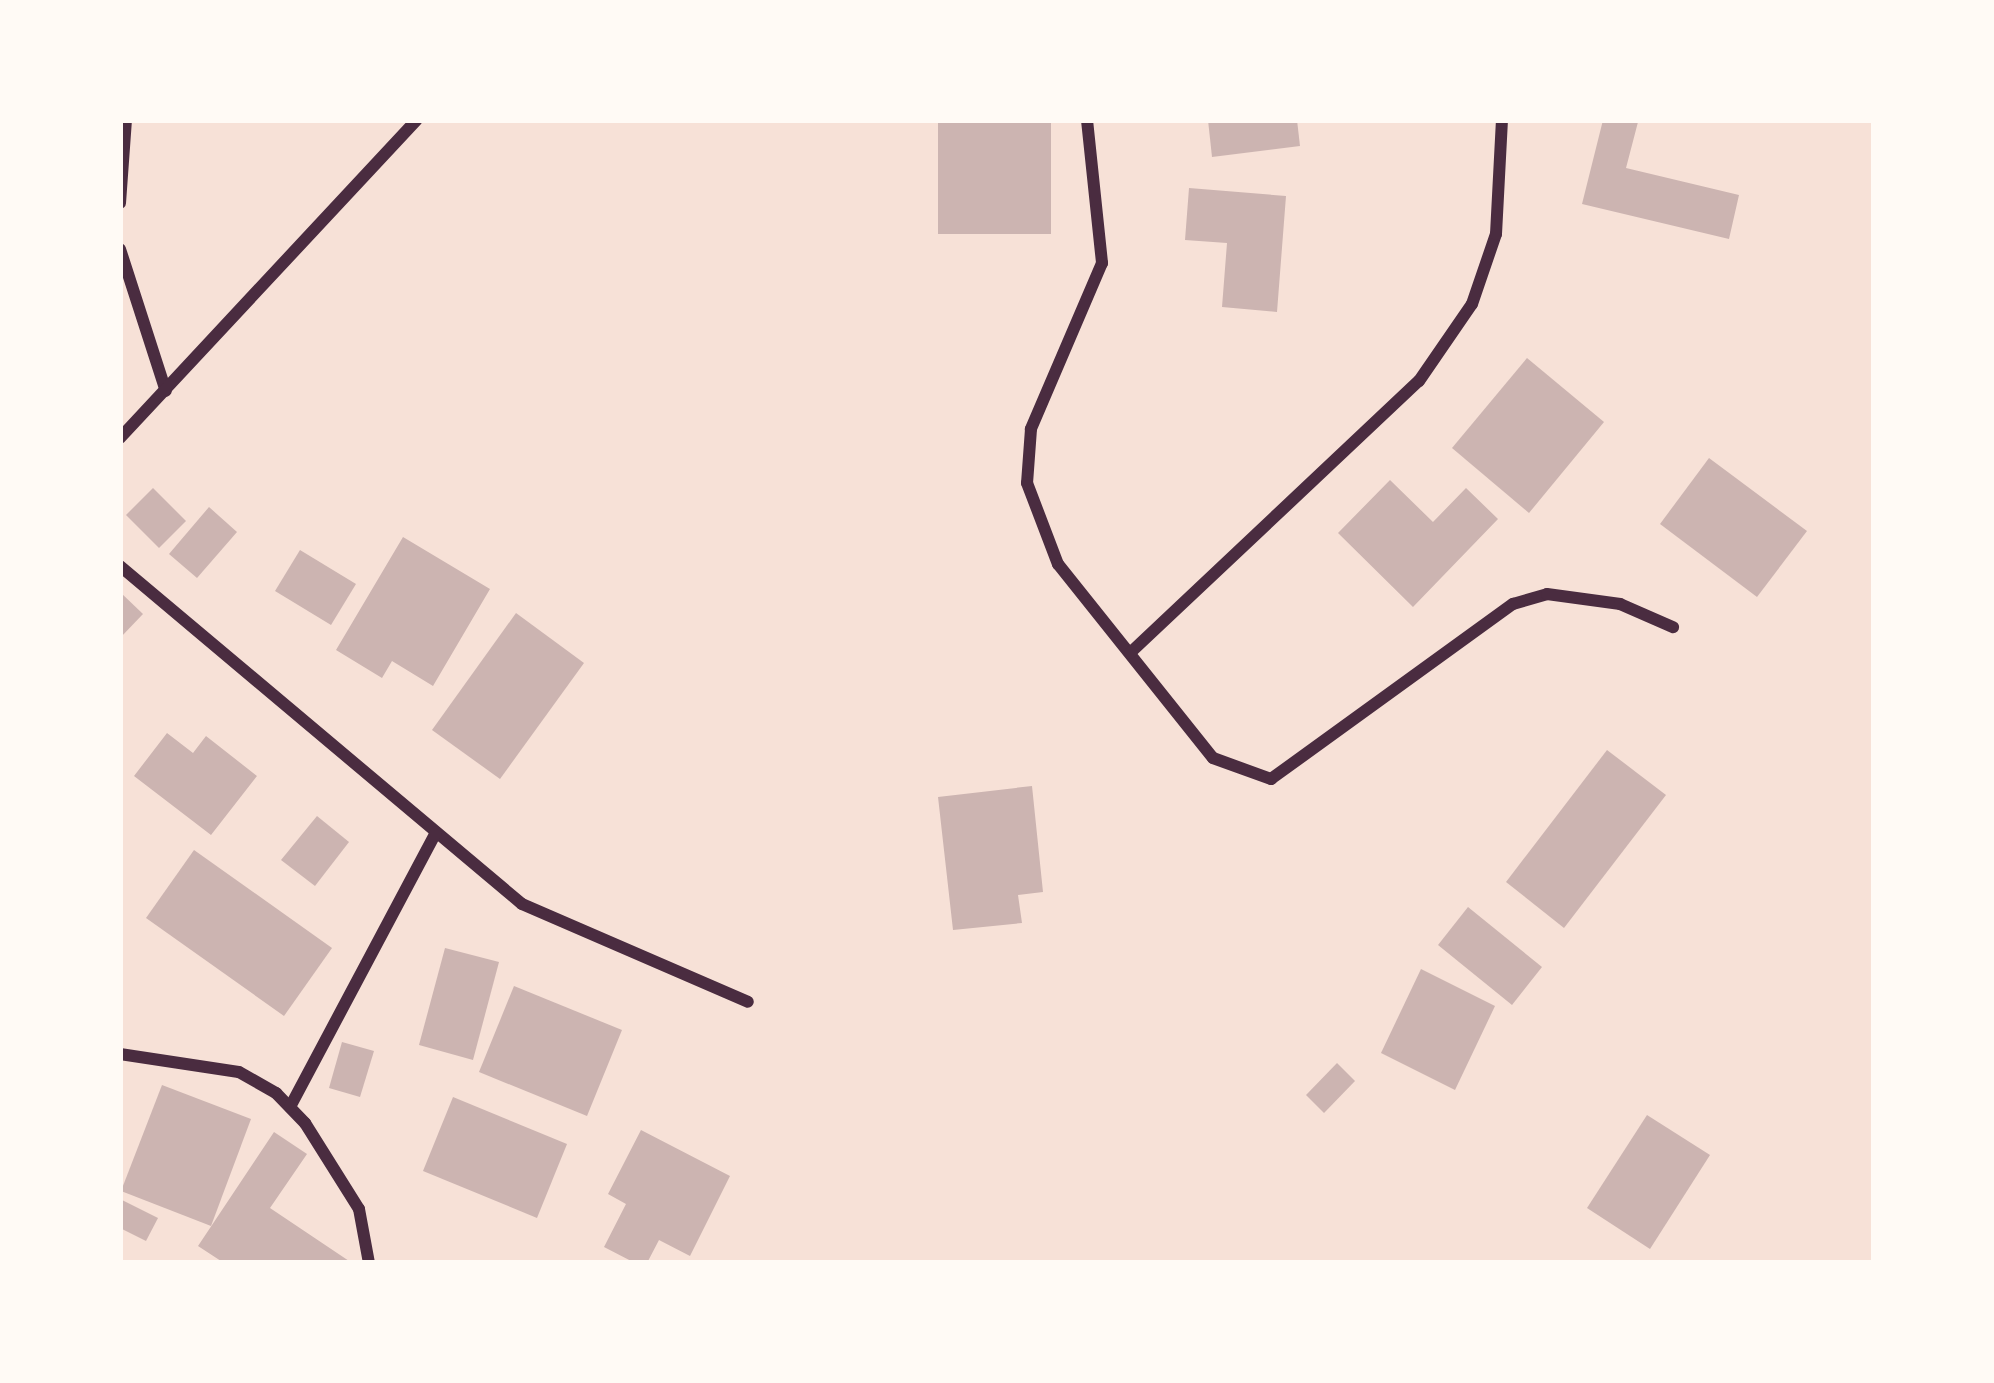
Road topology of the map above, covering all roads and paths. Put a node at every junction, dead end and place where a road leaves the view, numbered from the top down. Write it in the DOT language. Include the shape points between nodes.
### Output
graph roads {
  1 [pos="126,120"];
  2 [pos="417,120"];
  3 [pos="1087,120"];
  4 [pos="1502,120"];
  5 [pos="120,203"];
  6 [pos="120,249"];
  7 [pos="166,391"];
  8 [pos="120,438"];
  9 [pos="120,566"];
  10 [pos="1672,627"];
  11 [pos="1130,653"];
  12 [pos="436,832"];
  13 [pos="748,1002"];
  14 [pos="120,1054"];
  15 [pos="290,1106"];
  16 [pos="369,1263"];
  1 -- 5 [label="street"];
  2 -- 7 [label="street"];
  3 -- 11 [label="street" via="1102,263 1031,429 1028,483 1058,564"];
  4 -- 11 [label="street" via="1496,234 1472,304 1419,381"];
  6 -- 7 [label="street"];
  7 -- 8 [label="street"];
  9 -- 12 [label="street"];
  10 -- 11 [label="street" via="1577,594 1513,604 1271,779 1214,758"];
  12 -- 13 [label="street" via="522,904"];
  12 -- 15 [label="street"];
  14 -- 15 [label="street" via="238,1072"];
  15 -- 16 [label="street" via="359,1209"];
}
